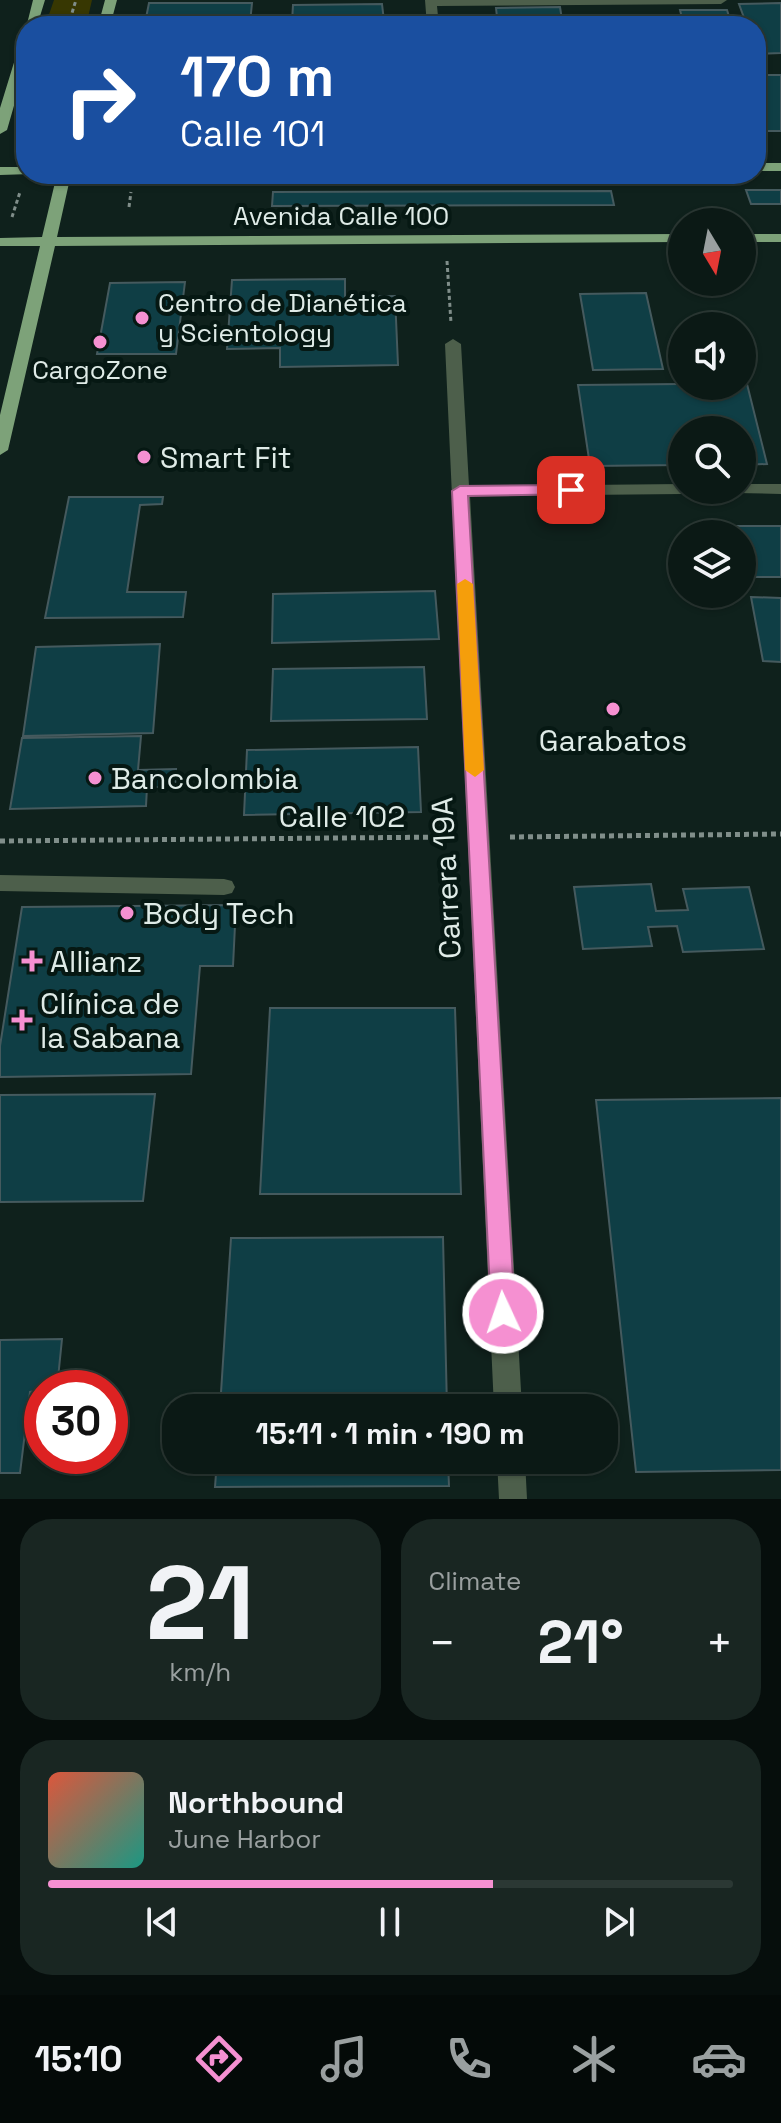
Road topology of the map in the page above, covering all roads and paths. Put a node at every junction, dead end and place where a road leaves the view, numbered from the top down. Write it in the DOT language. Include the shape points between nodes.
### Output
graph roads {
  1 [pos="721,0"];
  2 [pos="431,1"];
  3 [pos="16,76"];
  4 [pos="0,130"];
  5 [pos="22,184"];
  6 [pos="61,184"];
  7 [pos="131,192"];
  8 [pos="129,207"];
  9 [pos="668,238"];
  10 [pos="756,238"];
  11 [pos="781,238"];
  12 [pos="444,240"];
  13 [pos="2,242"];
  14 [pos="46,242"];
  15 [pos="453,344"];
  16 [pos="0,450"];
  17 [pos="668,489"];
  18 [pos="756,489"];
  19 [pos="781,489"];
  20 [pos="460,491"];
  21 [pos="781,834"];
  22 [pos="478,837"];
  23 [pos="0,841"];
  24 [pos="0,883"];
  25 [pos="224,887"];
  26 [pos="507,1394"];
  27 [pos="512,1474"];
  28 [pos="513,1499"];
  1 -- 2 [label="street"];
  3 -- 4 [label="main road"];
  5 -- 13 [label="path"];
  6 -- 14 [label="main road"];
  7 -- 8 [label="path"];
  9 -- 12 [label="main road, Avenida Calle 100"];
  10 -- 11 [label="main road"];
  12 -- 14 [label="main road, Avenida Calle 100"];
  12 -- 15 [label="path"];
  13 -- 14 [label="main road, Avenida Calle 100"];
  14 -- 16 [label="main road"];
  15 -- 20 [label="street, Carrera 19A"];
  17 -- 20 [label="street"];
  18 -- 19 [label="street"];
  20 -- 22 [label="street, Carrera 19A"];
  21 -- 22 [label="path, Calle 102"];
  22 -- 23 [label="path, Calle 102"];
  22 -- 26 [label="street, Carrera 19A"];
  24 -- 25 [label="street"];
  27 -- 28 [label="street"];
}
